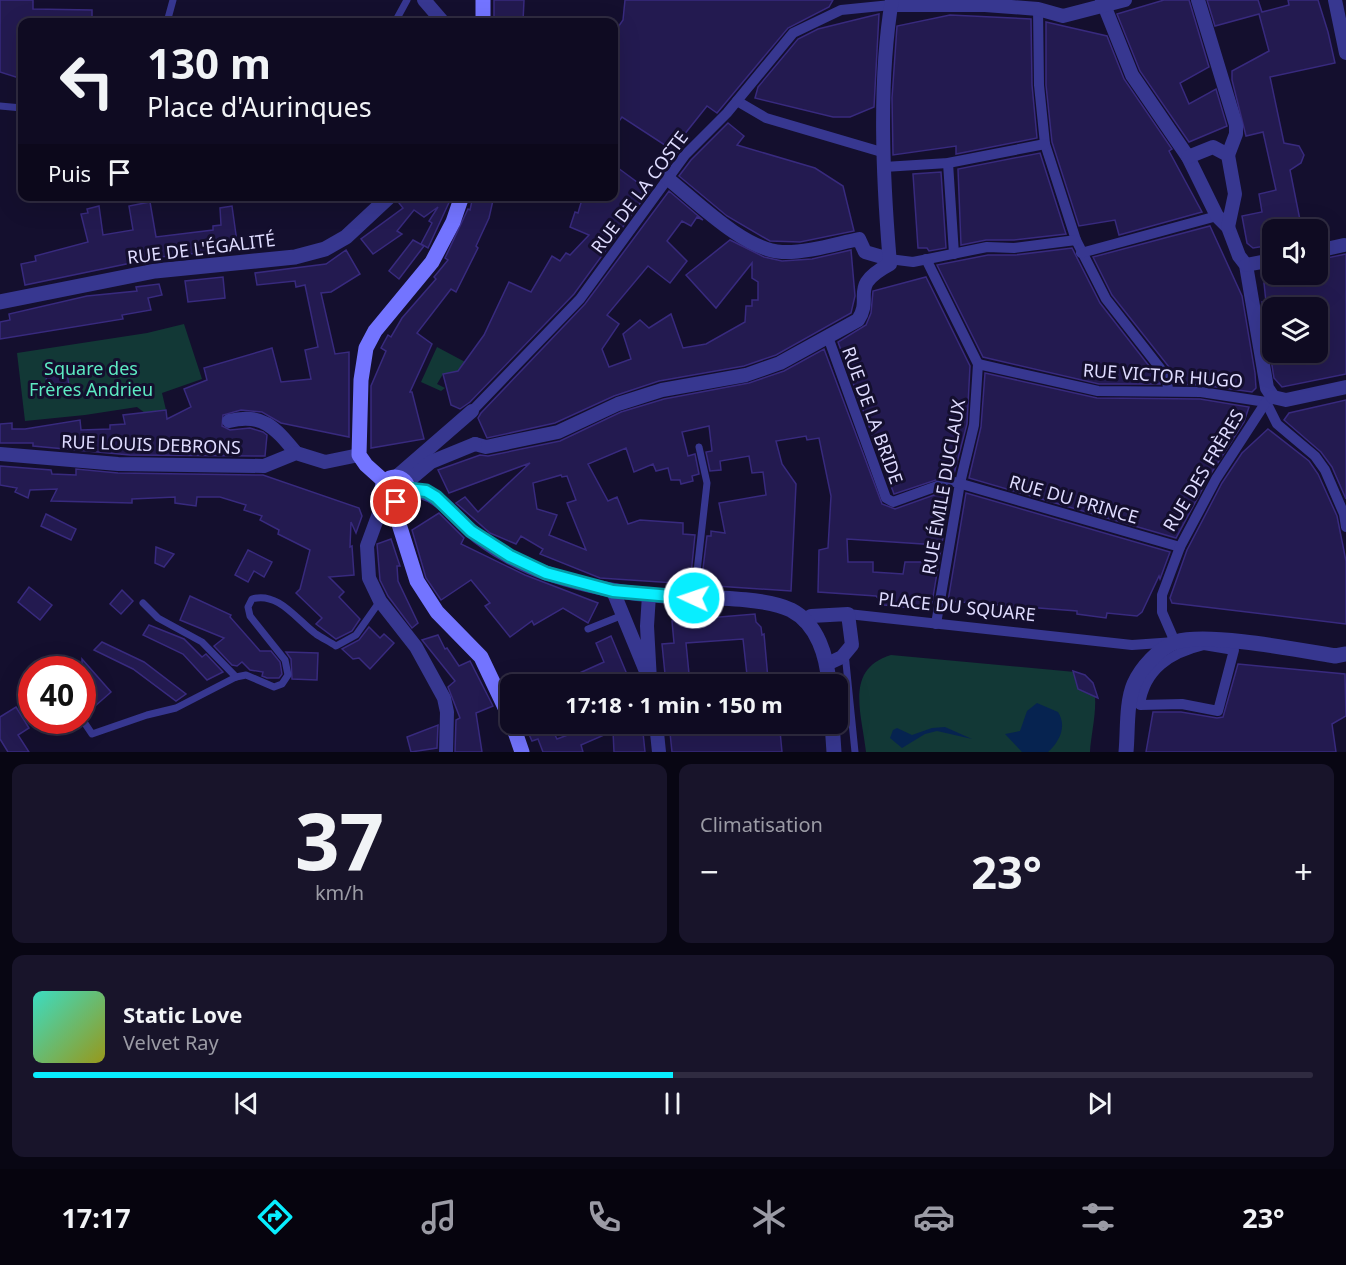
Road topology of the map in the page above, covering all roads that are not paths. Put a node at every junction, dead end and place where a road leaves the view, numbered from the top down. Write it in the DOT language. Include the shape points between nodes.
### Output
graph roads {
  1 [pos="172,0"];
  2 [pos="407,0"];
  3 [pos="424,0"];
  4 [pos="483,0"];
  5 [pos="1125,0"];
  6 [pos="1198,0"];
  7 [pos="1335,0"];
  8 [pos="891,3"];
  9 [pos="1037,4"];
  10 [pos="1103,4"];
  11 [pos="168,18"];
  12 [pos="397,18"];
  13 [pos="440,18"];
  14 [pos="483,18"];
  15 [pos="1346,53"];
  16 [pos="737,101"];
  17 [pos="0,106"];
  18 [pos="18,108"];
  19 [pos="1045,144"];
  20 [pos="1228,155"];
  21 [pos="1188,157"];
  22 [pos="884,160"];
  23 [pos="948,163"];
  24 [pos="667,178"];
  25 [pos="385,201"];
  26 [pos="460,201"];
  27 [pos="1217,216"];
  28 [pos="1228,227"];
  29 [pos="1076,240"];
  30 [pos="1344,245"];
  31 [pos="1328,248"];
  32 [pos="954,254"];
  33 [pos="1081,254"];
  34 [pos="889,259"];
  35 [pos="926,260"];
  36 [pos="1262,262"];
  37 [pos="1246,265"];
  38 [pos="0,302"];
  39 [pos="828,337"];
  40 [pos="978,364"];
  41 [pos="1346,387"];
  42 [pos="1168,391"];
  43 [pos="1270,399"];
  44 [pos="468,415"];
  45 [pos="229,421"];
  46 [pos="282,436"];
  47 [pos="475,444"];
  48 [pos="699,447"];
  49 [pos="296,453"];
  50 [pos="0,454"];
  51 [pos="359,454"];
  52 [pos="270,464"];
  53 [pos="960,483"];
  54 [pos="395,488"];
  55 [pos="1346,527"];
  56 [pos="1180,547"];
  57 [pos="613,591"];
  58 [pos="648,595"];
  59 [pos="694,598"];
  60 [pos="380,601"];
  61 [pos="143,603"];
  62 [pos="848,614"];
  63 [pos="623,615"];
  64 [pos="805,621"];
  65 [pos="936,624"];
  66 [pos="588,629"];
  67 [pos="1175,642"];
  68 [pos="845,652"];
  69 [pos="1346,654"];
  70 [pos="827,664"];
  71 [pos="647,674"];
  72 [pos="650,674"];
  73 [pos="828,674"];
  74 [pos="236,677"];
  75 [pos="500,697"];
  76 [pos="1218,711"];
  77 [pos="96,733"];
  78 [pos="516,734"];
  79 [pos="658,734"];
  80 [pos="833,734"];
  81 [pos="446,752"];
  82 [pos="522,752"];
  83 [pos="659,752"];
  84 [pos="834,752"];
  85 [pos="855,752"];
  86 [pos="1126,752"];
  1 -- 11 [label="lane"];
  2 -- 12 [label="lane"];
  3 -- 13 [label="street"];
  4 -- 14 [label="main road"];
  5 -- 10 [label="street"];
  6 -- 20 [label="street" via="1236,125"];
  7 -- 15 [label="street"];
  8 -- 9 [label="street"];
  8 -- 16 [label="street, RUE DE LA COSTE" via="841,10 793,33"];
  8 -- 22 [label="street"];
  9 -- 10 [label="street" via="1064,15"];
  9 -- 19 [label="street"];
  10 -- 21 [label="street" via="1132,75"];
  16 -- 22 [label="street" via="766,118"];
  16 -- 24 [label="street, RUE DE LA COSTE"];
  17 -- 18 [label="lane"];
  19 -- 23 [label="street"];
  19 -- 29 [label="street"];
  20 -- 21 [label="street" via="1213,147"];
  20 -- 28 [label="street" via="1234,194"];
  21 -- 27 [label="street"];
  22 -- 23 [label="street"];
  22 -- 34 [label="street"];
  23 -- 32 [label="street"];
  24 -- 34 [label="street" via="737,234 768,249 783,252 859,239 865,252"];
  24 -- 44 [label="street, RUE DE LA COSTE" via="580,299"];
  25 -- 38 [label="street, RUE DE L'ÉGALITÉ" via="346,237 325,249 155,271"];
  26 -- 51 [label="main road" via="432,262 375,331 366,348"];
  27 -- 28 [label="street"];
  27 -- 33 [label="street"];
  28 -- 37 [label="street" via="1235,250"];
  29 -- 32 [label="street" via="1014,248 987,247"];
  29 -- 33 [label="street"];
  30 -- 31 [label="street"];
  32 -- 35 [label="street"];
  33 -- 42 [label="street" via="1106,299 1167,377"];
  34 -- 35 [label="street"];
  34 -- 39 [label="street" via="890,264 869,278 862,291 863,313 858,320"];
  35 -- 40 [label="street"];
  36 -- 37 [label="street"];
  37 -- 43 [label="street"];
  39 -- 47 [label="street" via="780,363 746,375 662,390 618,404 558,432 486,447"];
  39 -- 53 [label="street, RUE DE LA BRIDE" via="886,498 893,501 951,481"];
  40 -- 42 [label="street, RUE VICTOR HUGO" via="1098,391"];
  40 -- 53 [label="street, RUE ÉMILE DUCLAUX" via="974,425"];
  41 -- 43 [label="street" via="1286,400"];
  42 -- 43 [label="street, RUE VICTOR HUGO"];
  43 -- 55 [label="street" via="1277,424 1315,456 1325,470"];
  43 -- 56 [label="street, RUE DES FRÈRES" via="1216,479"];
  44 -- 47 [label="street"];
  44 -- 54 [label="street"];
  45 -- 46 [label="street" via="250,418 273,426"];
  46 -- 49 [label="street"];
  46 -- 52 [label="street"];
  47 -- 54 [label="street" via="432,462"];
  48 -- 59 [label="lane" via="707,483"];
  49 -- 51 [label="street" via="325,462"];
  49 -- 52 [label="street"];
  50 -- 52 [label="street, RUE LOUIS DEBRONS" via="118,464"];
  51 -- 54 [label="main road" via="366,465"];
  53 -- 56 [label="street, RUE DU PRINCE"];
  53 -- 65 [label="street, RUE ÉMILE DUCLAUX"];
  54 -- 57 [label="street" via="426,491 471,531 510,556 546,573"];
  54 -- 60 [label="street" via="367,546 369,578"];
  54 -- 75 [label="main road" via="417,581 437,612 481,657"];
  56 -- 67 [label="street, RUE DES FRÈRES" via="1162,595 1162,612"];
  57 -- 58 [label="street"];
  57 -- 63 [label="street"];
  58 -- 59 [label="street"];
  58 -- 72 [label="street"];
  59 -- 64 [label="street" via="782,606"];
  60 -- 74 [label="lane" via="356,635 336,646 273,599 252,599 249,616 285,660 288,675 274,687 246,675"];
  60 -- 81 [label="street" via="416,647 444,698"];
  61 -- 74 [label="lane" via="158,618 202,642"];
  62 -- 64 [label="street, PLACE DU SQUARE" via="811,616"];
  62 -- 65 [label="street, PLACE DU SQUARE"];
  62 -- 68 [label="street" via="852,645"];
  63 -- 66 [label="lane"];
  63 -- 71 [label="street"];
  64 -- 70 [label="street" via="822,646"];
  65 -- 67 [label="street, PLACE DU SQUARE" via="1132,645"];
  67 -- 69 [label="street" via="1217,640 1335,656"];
  67 -- 86 [label="street" via="1153,658 1134,685"];
  68 -- 70 [label="street"];
  68 -- 85 [label="lane"];
  70 -- 73 [label="street"];
  74 -- 77 [label="lane" via="176,708"];
  76 -- 76 [label="street" via="1182,704 1140,705 1142,692 1156,669 1179,653 1204,645 1234,650"];
  78 -- 82 [label="main road"];
  79 -- 83 [label="street"];
  80 -- 84 [label="street"];
}
